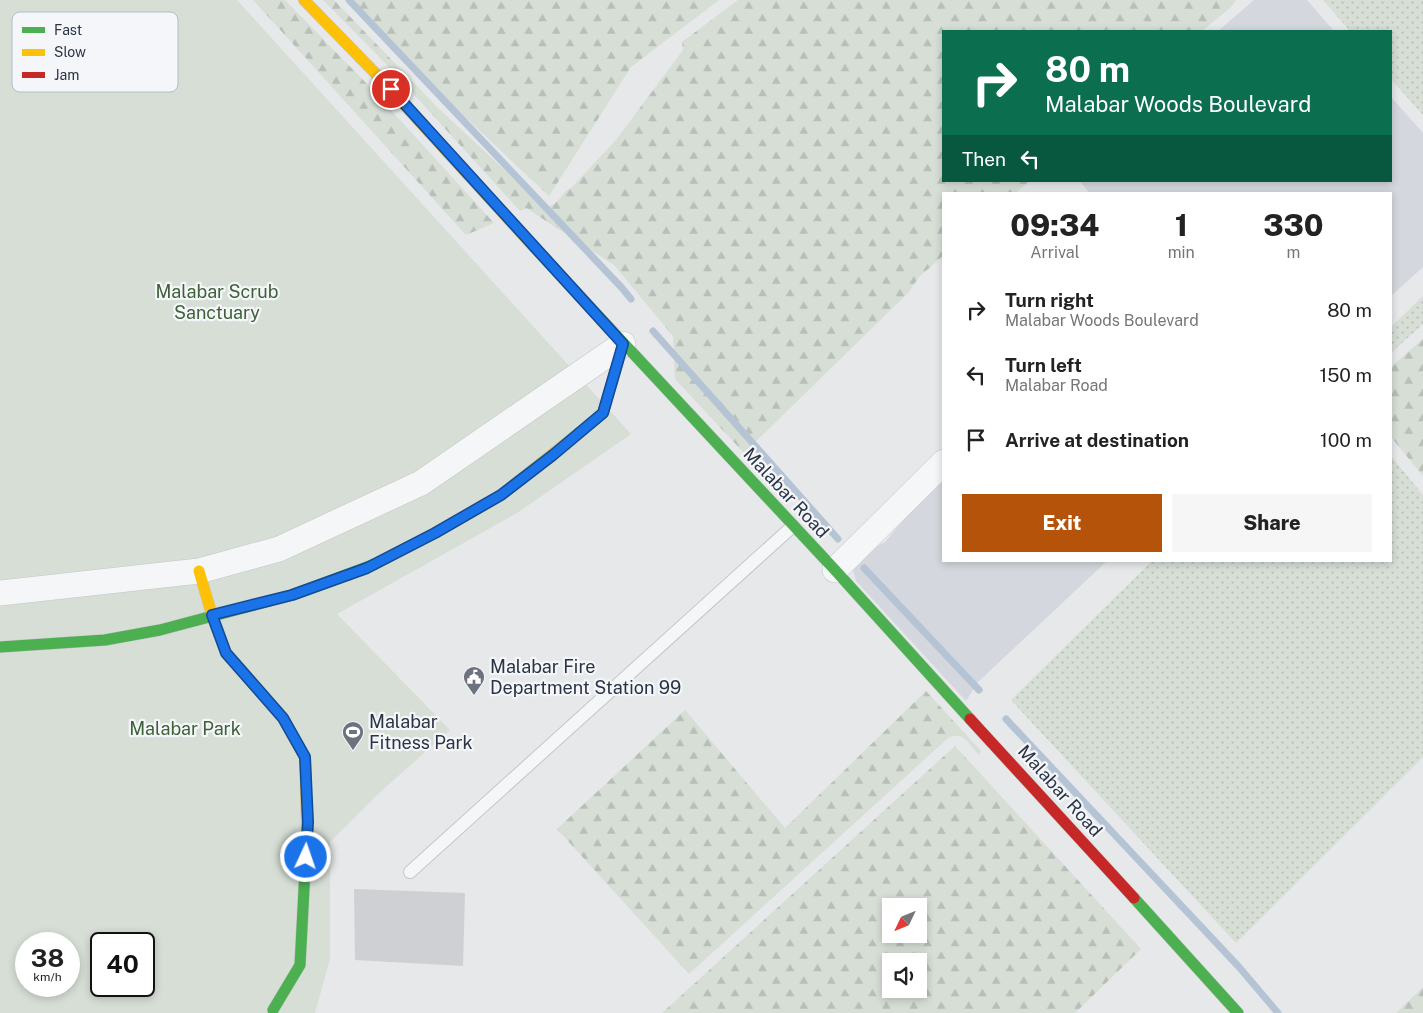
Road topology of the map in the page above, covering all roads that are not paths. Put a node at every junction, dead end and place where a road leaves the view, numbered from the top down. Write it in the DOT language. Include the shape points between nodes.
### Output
graph roads {
  1 [pos="304,0"];
  2 [pos="623,344"];
  3 [pos="942,464"];
  4 [pos="793,526"];
  5 [pos="835,570"];
  6 [pos="199,571"];
  7 [pos="0,592"];
  8 [pos="212,615"];
  9 [pos="0,647"];
  10 [pos="410,872"];
  11 [pos="273,1010"];
  12 [pos="1238,1013"];
  1 -- 2 [label="main road, Malabar Road" via="378,76"];
  2 -- 4 [label="main road, Malabar Road"];
  2 -- 6 [label="street" via="420,483 279,549"];
  2 -- 8 [label="main road" via="603,413 501,495 367,568 292,595"];
  3 -- 5 [label="street"];
  4 -- 5 [label="main road, Malabar Road"];
  4 -- 10 [label="lane"];
  5 -- 12 [label="main road, Malabar Road"];
  6 -- 7 [label="street"];
  6 -- 8 [label="main road"];
  8 -- 9 [label="main road" via="160,630 105,640"];
  8 -- 11 [label="main road" via="226,653 283,718 305,757 308,822 300,965"];
}
